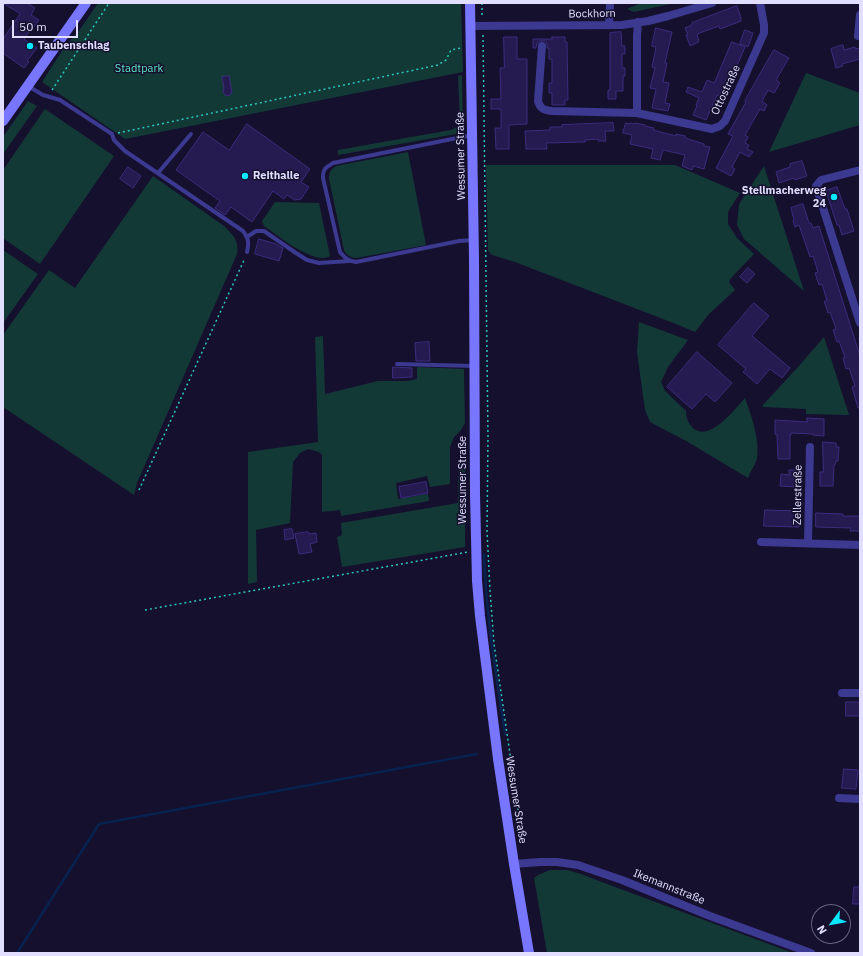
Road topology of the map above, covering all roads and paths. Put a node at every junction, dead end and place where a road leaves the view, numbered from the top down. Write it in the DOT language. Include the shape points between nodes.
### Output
graph roads {
  1 [pos="86,3"];
  2 [pos="109,3"];
  3 [pos="470,3"];
  4 [pos="482,3"];
  5 [pos="610,3"];
  6 [pos="712,3"];
  7 [pos="760,3"];
  8 [pos="860,15"];
  9 [pos="638,22"];
  10 [pos="609,25"];
  11 [pos="470,26"];
  12 [pos="483,26"];
  13 [pos="858,36"];
  14 [pos="542,46"];
  15 [pos="471,47"];
  16 [pos="28,86"];
  17 [pos="48,97"];
  18 [pos="637,113"];
  19 [pos="3,122"];
  20 [pos="112,134"];
  21 [pos="191,134"];
  22 [pos="472,136"];
  23 [pos="860,170"];
  24 [pos="158,173"];
  25 [pos="247,237"];
  26 [pos="474,240"];
  27 [pos="247,252"];
  28 [pos="349,261"];
  29 [pos="860,323"];
  30 [pos="397,364"];
  31 [pos="474,366"];
  32 [pos="810,447"];
  33 [pos="139,490"];
  34 [pos="762,542"];
  35 [pos="808,544"];
  36 [pos="860,545"];
  37 [pos="476,550"];
  38 [pos="146,610"];
  39 [pos="842,693"];
  40 [pos="860,693"];
  41 [pos="839,798"];
  42 [pos="860,799"];
  43 [pos="518,824"];
  44 [pos="514,864"];
  45 [pos="529,953"];
  46 [pos="811,953"];
  1 -- 16 [label="main road"];
  2 -- 17 [label="path"];
  3 -- 11 [label="main road, Wessumer Straße"];
  4 -- 12 [label="path"];
  5 -- 10 [label="street"];
  6 -- 9 [label="street, Bockhorn"];
  7 -- 18 [label="street, Ottostraße" via="764,33 726,121 712,129"];
  8 -- 13 [label="street"];
  9 -- 10 [label="street, Bockhorn"];
  9 -- 18 [label="street"];
  10 -- 12 [label="street, Bockhorn"];
  11 -- 12 [label="street, Bockhorn"];
  11 -- 15 [label="main road, Wessumer Straße"];
  12 -- 43 [label="path" via="487,531 494,644"];
  14 -- 18 [label="street, Ottostraße" via="538,101 542,109"];
  15 -- 20 [label="path" via="451,50 446,60 438,65"];
  15 -- 22 [label="main road, Wessumer Straße"];
  16 -- 17 [label="lane"];
  16 -- 19 [label="main road"];
  17 -- 20 [label="lane" via="60,100"];
  20 -- 24 [label="lane" via="114,140 125,151"];
  21 -- 24 [label="lane"];
  22 -- 26 [label="main road, Wessumer Straße"];
  22 -- 28 [label="lane" via="341,161 326,167 323,178 338,245 344,258"];
  23 -- 29 [label="street" via="821,180 816,186"];
  24 -- 25 [label="lane"];
  25 -- 27 [label="lane"];
  25 -- 28 [label="lane" via="264,231 307,260 319,263"];
  26 -- 28 [label="lane" via="356,262"];
  26 -- 31 [label="main road, Wessumer Straße"];
  27 -- 33 [label="path"];
  30 -- 31 [label="lane"];
  31 -- 37 [label="main road, Wessumer Straße"];
  32 -- 35 [label="street, Zellerstraße"];
  34 -- 35 [label="street"];
  35 -- 36 [label="street"];
  37 -- 38 [label="path"];
  37 -- 44 [label="main road, Wessumer Straße" via="480,616"];
  39 -- 40 [label="street"];
  41 -- 42 [label="street"];
  44 -- 45 [label="main road, Wessumer Straße"];
  44 -- 46 [label="street, Ikemannstraße" via="557,862 578,865"];
}
